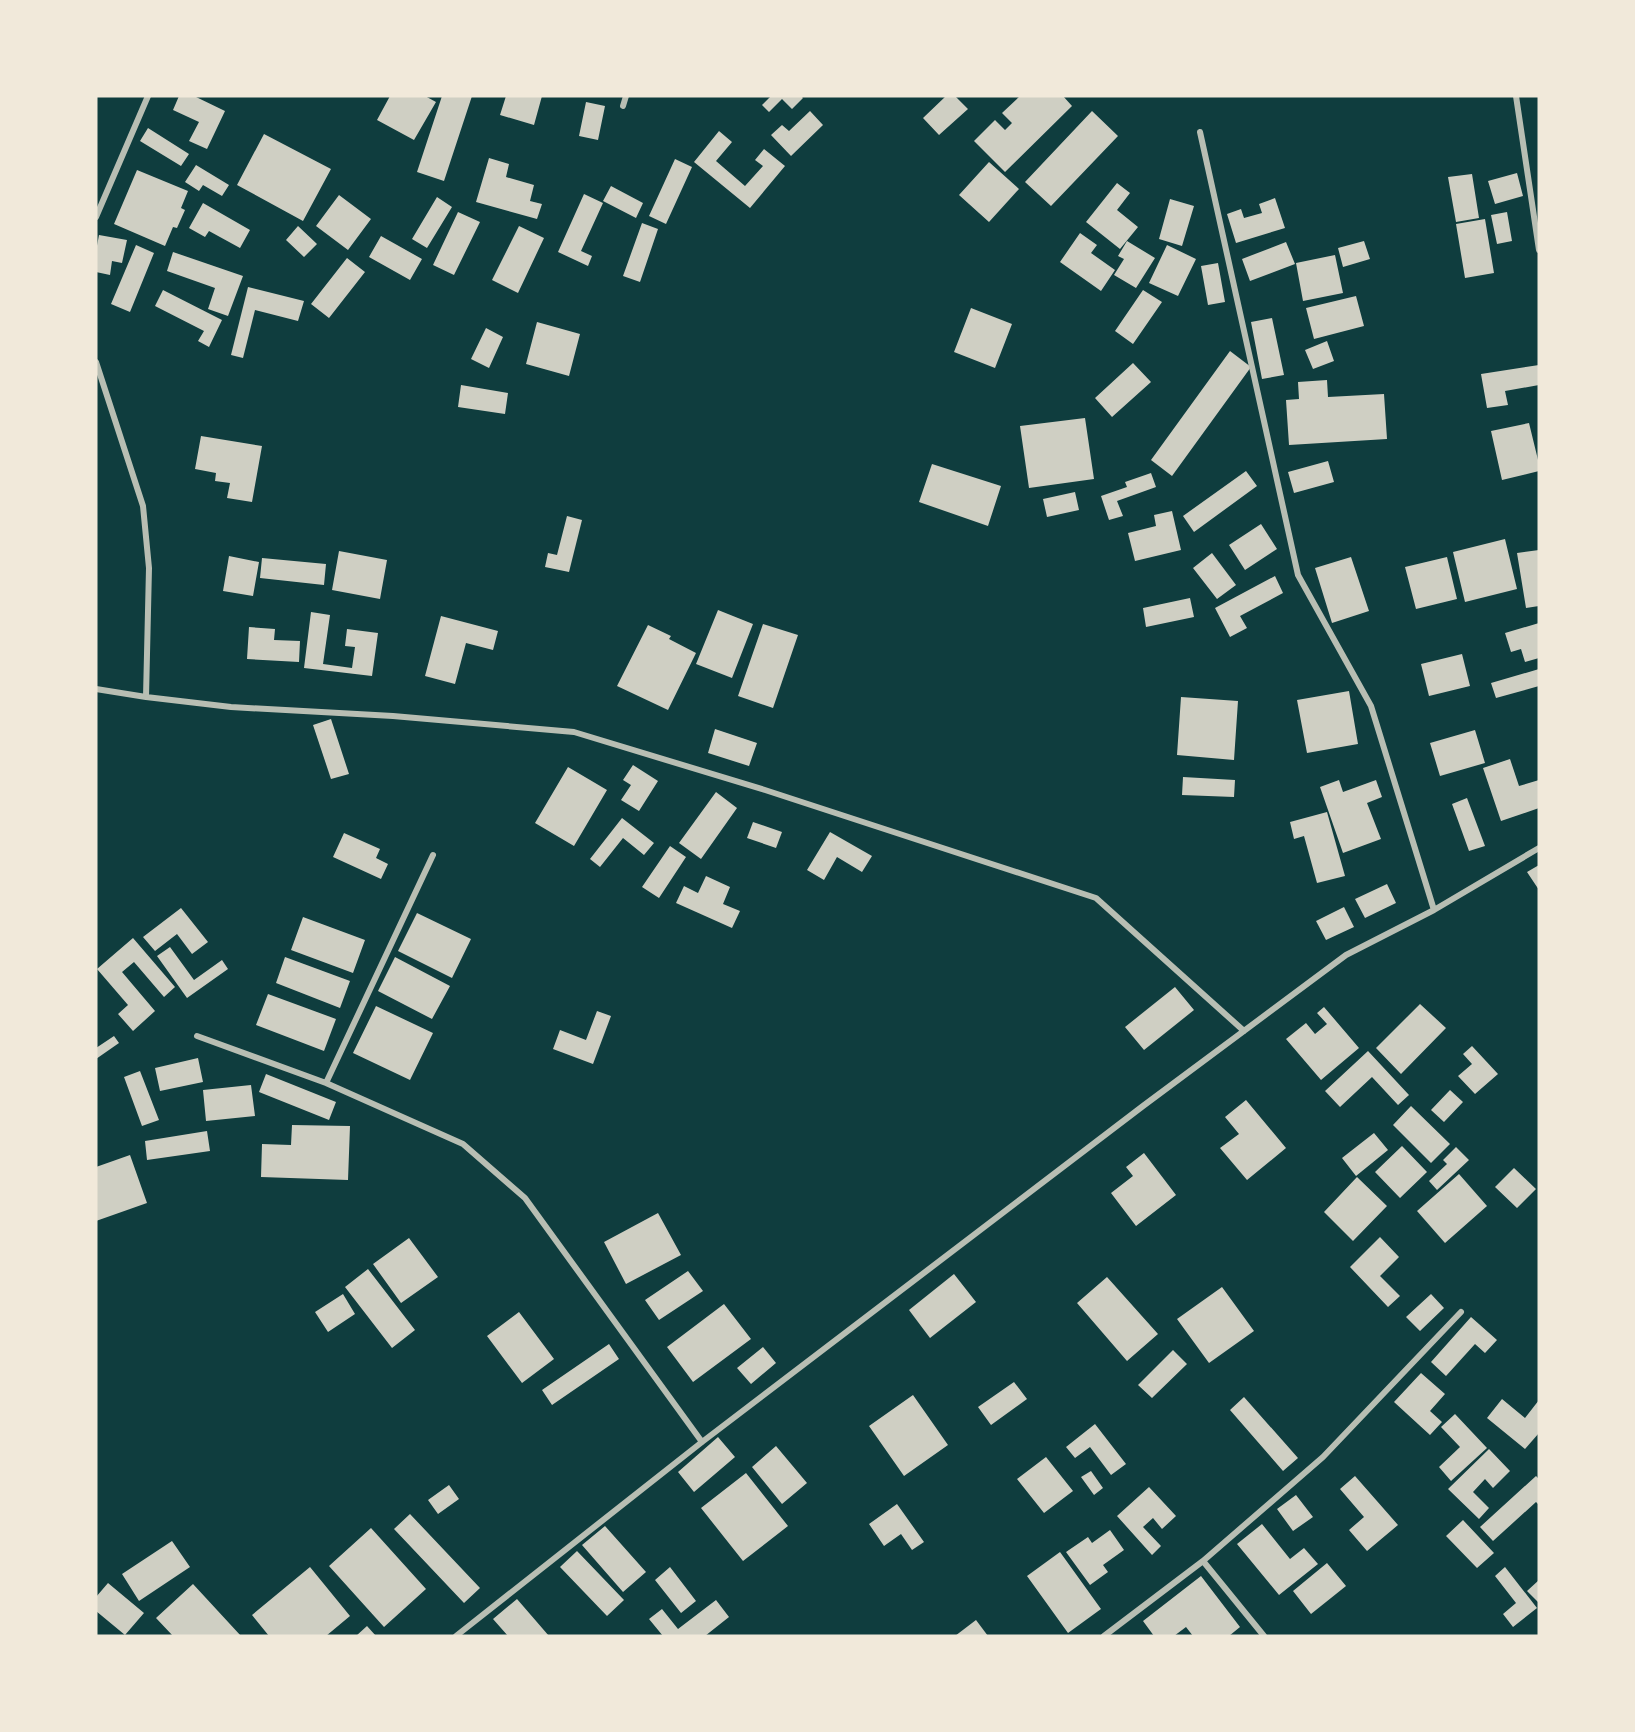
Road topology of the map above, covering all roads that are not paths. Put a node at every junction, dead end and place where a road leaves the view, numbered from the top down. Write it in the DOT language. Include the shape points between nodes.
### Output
graph roads {
  1 [pos="148,96"];
  2 [pos="626,96"];
  3 [pos="1516,96"];
  4 [pos="623,106"];
  5 [pos="1200,132"];
  6 [pos="96,217"];
  7 [pos="1539,250"];
  8 [pos="96,362"];
  9 [pos="96,689"];
  10 [pos="146,697"];
  11 [pos="1539,848"];
  12 [pos="433,855"];
  13 [pos="1434,910"];
  14 [pos="1244,1031"];
  15 [pos="197,1036"];
  16 [pos="326,1083"];
  17 [pos="1461,1312"];
  18 [pos="702,1442"];
  19 [pos="1203,1561"];
  20 [pos="456,1636"];
  21 [pos="1104,1636"];
  22 [pos="1264,1636"];
  1 -- 6 [label="street"];
  2 -- 4 [label="street"];
  3 -- 7 [label="street"];
  5 -- 13 [label="street" via="1298,575 1371,706"];
  8 -- 10 [label="street" via="143,506 149,568"];
  9 -- 10 [label="street"];
  10 -- 14 [label="street" via="231,707 574,732 732,780 1096,898"];
  11 -- 13 [label="street"];
  12 -- 16 [label="street"];
  13 -- 14 [label="street" via="1346,955"];
  14 -- 18 [label="street"];
  15 -- 16 [label="street"];
  16 -- 18 [label="street" via="463,1144 525,1198"];
  17 -- 19 [label="street" via="1323,1457"];
  18 -- 20 [label="street"];
  19 -- 21 [label="street"];
  19 -- 22 [label="street"];
}
